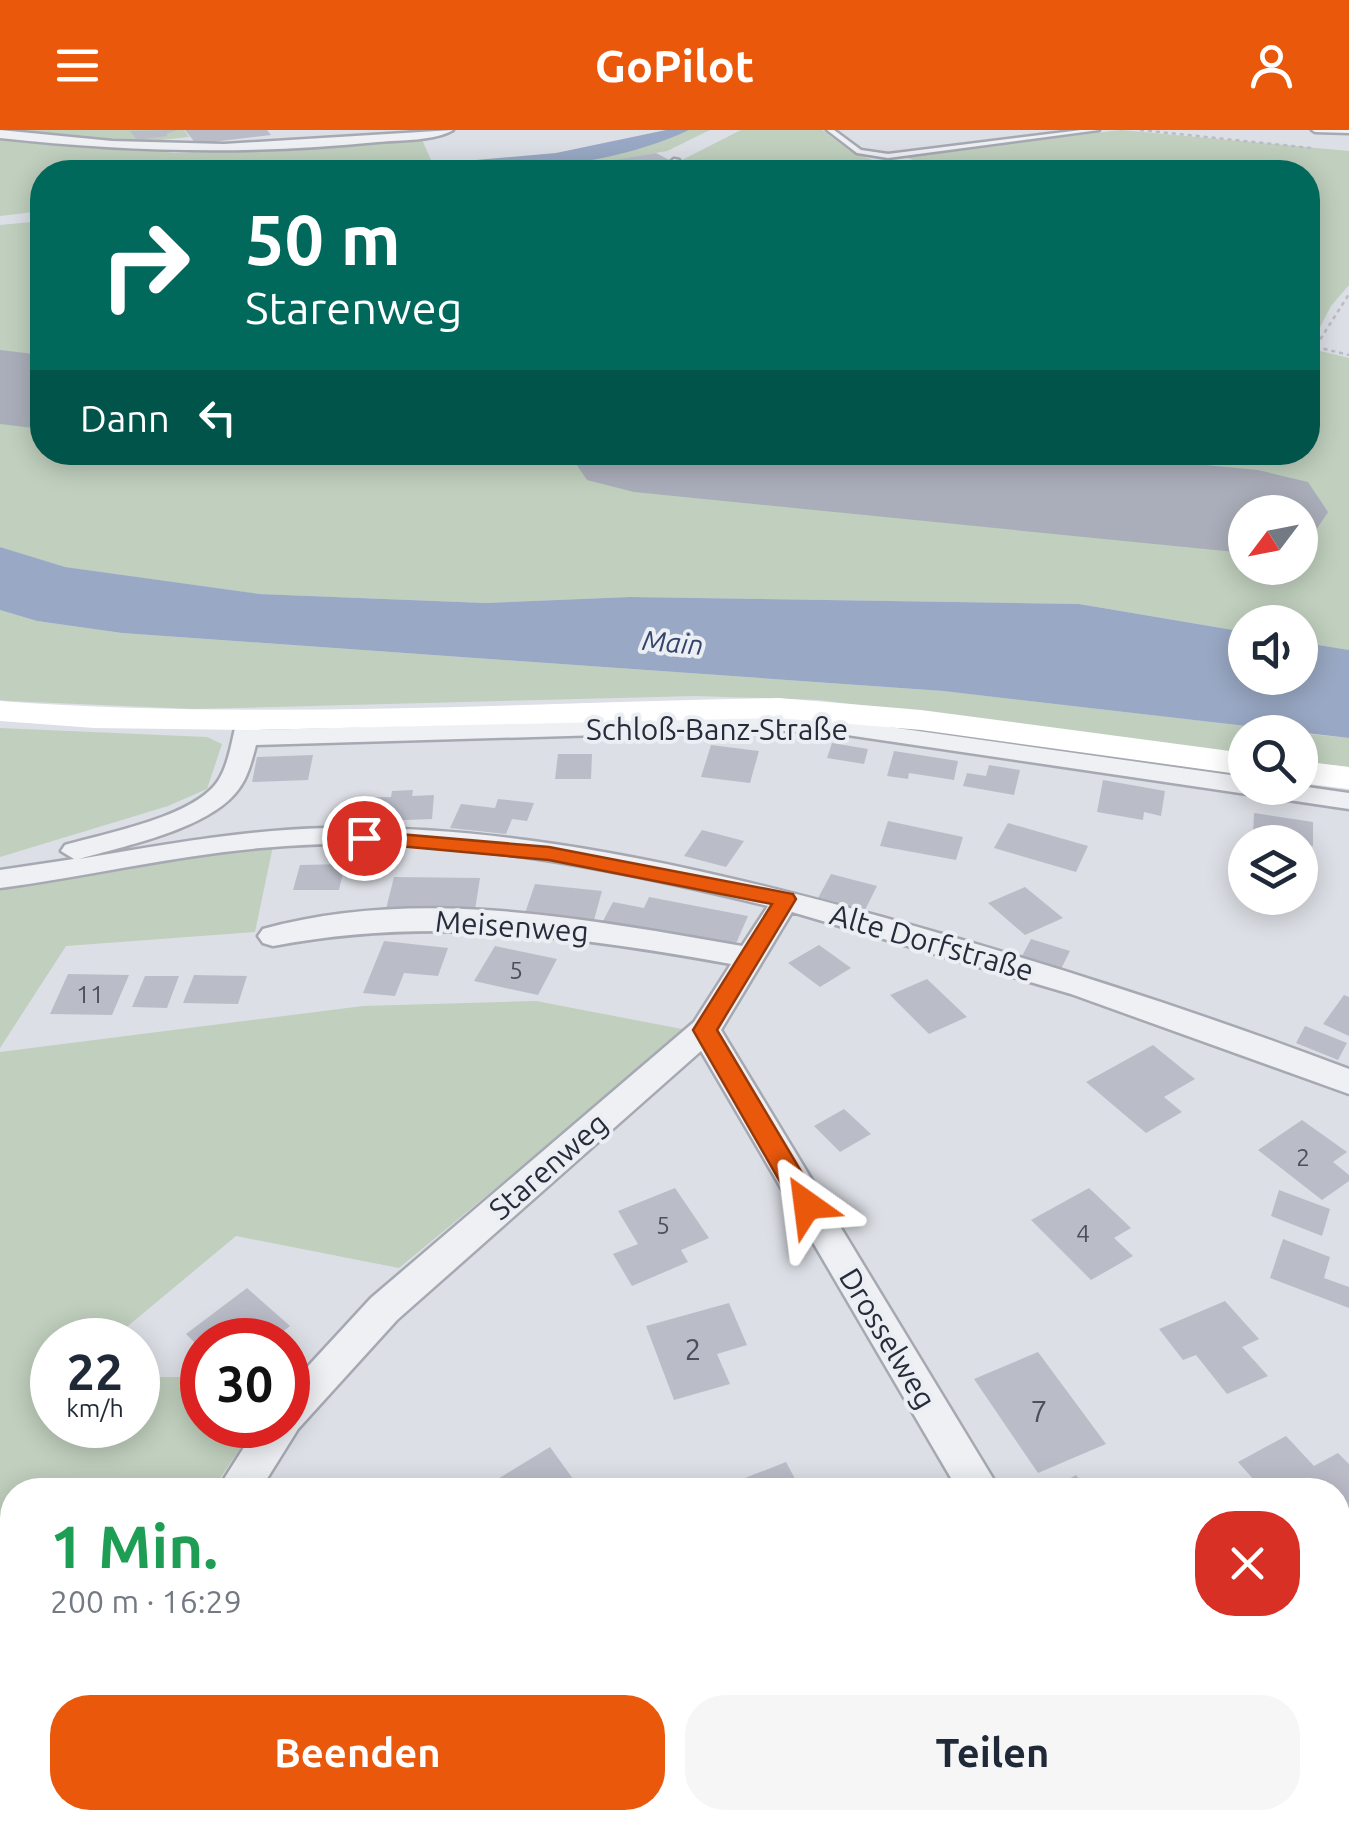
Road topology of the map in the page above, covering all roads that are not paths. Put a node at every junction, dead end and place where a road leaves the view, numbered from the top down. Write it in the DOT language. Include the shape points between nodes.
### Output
graph roads {
  1 [pos="447,130"];
  2 [pos="830,130"];
  3 [pos="1096,130"];
  4 [pos="1315,130"];
  5 [pos="1349,131"];
  6 [pos="0,134"];
  7 [pos="0,711"];
  8 [pos="247,729"];
  9 [pos="1228,762"];
  10 [pos="1318,774"];
  11 [pos="1349,778"];
  12 [pos="1228,783"];
  13 [pos="1318,796"];
  14 [pos="1349,801"];
  15 [pos="0,876"];
  16 [pos="786,899"];
  17 [pos="273,936"];
  18 [pos="752,958"];
  19 [pos="705,1030"];
  20 [pos="1349,1082"];
  21 [pos="310,1391"];
  22 [pos="265,1448"];
  23 [pos="245,1478"];
  24 [pos="973,1478"];
  1 -- 6 [label="street" via="201,150"];
  2 -- 3 [label="lane" via="859,152 888,156"];
  4 -- 5 [label="lane"];
  7 -- 8 [label="street"];
  8 -- 9 [label="street" via="797,708"];
  8 -- 12 [label="street, Schloß-Banz-Straße" via="848,728"];
  8 -- 15 [label="street" via="226,788 209,803"];
  10 -- 11 [label="street"];
  13 -- 14 [label="street"];
  15 -- 16 [label="street, Alte Dorfstraße" via="232,840 395,838 610,862"];
  16 -- 18 [label="street, Starenweg"];
  16 -- 20 [label="street, Alte Dorfstraße" via="1176,1016"];
  17 -- 18 [label="street, Meisenweg" via="374,918 516,923"];
  18 -- 19 [label="street, Starenweg"];
  19 -- 21 [label="street, Starenweg" via="384,1308"];
  19 -- 24 [label="street, Drosselweg"];
  22 -- 23 [label="street"];
}
